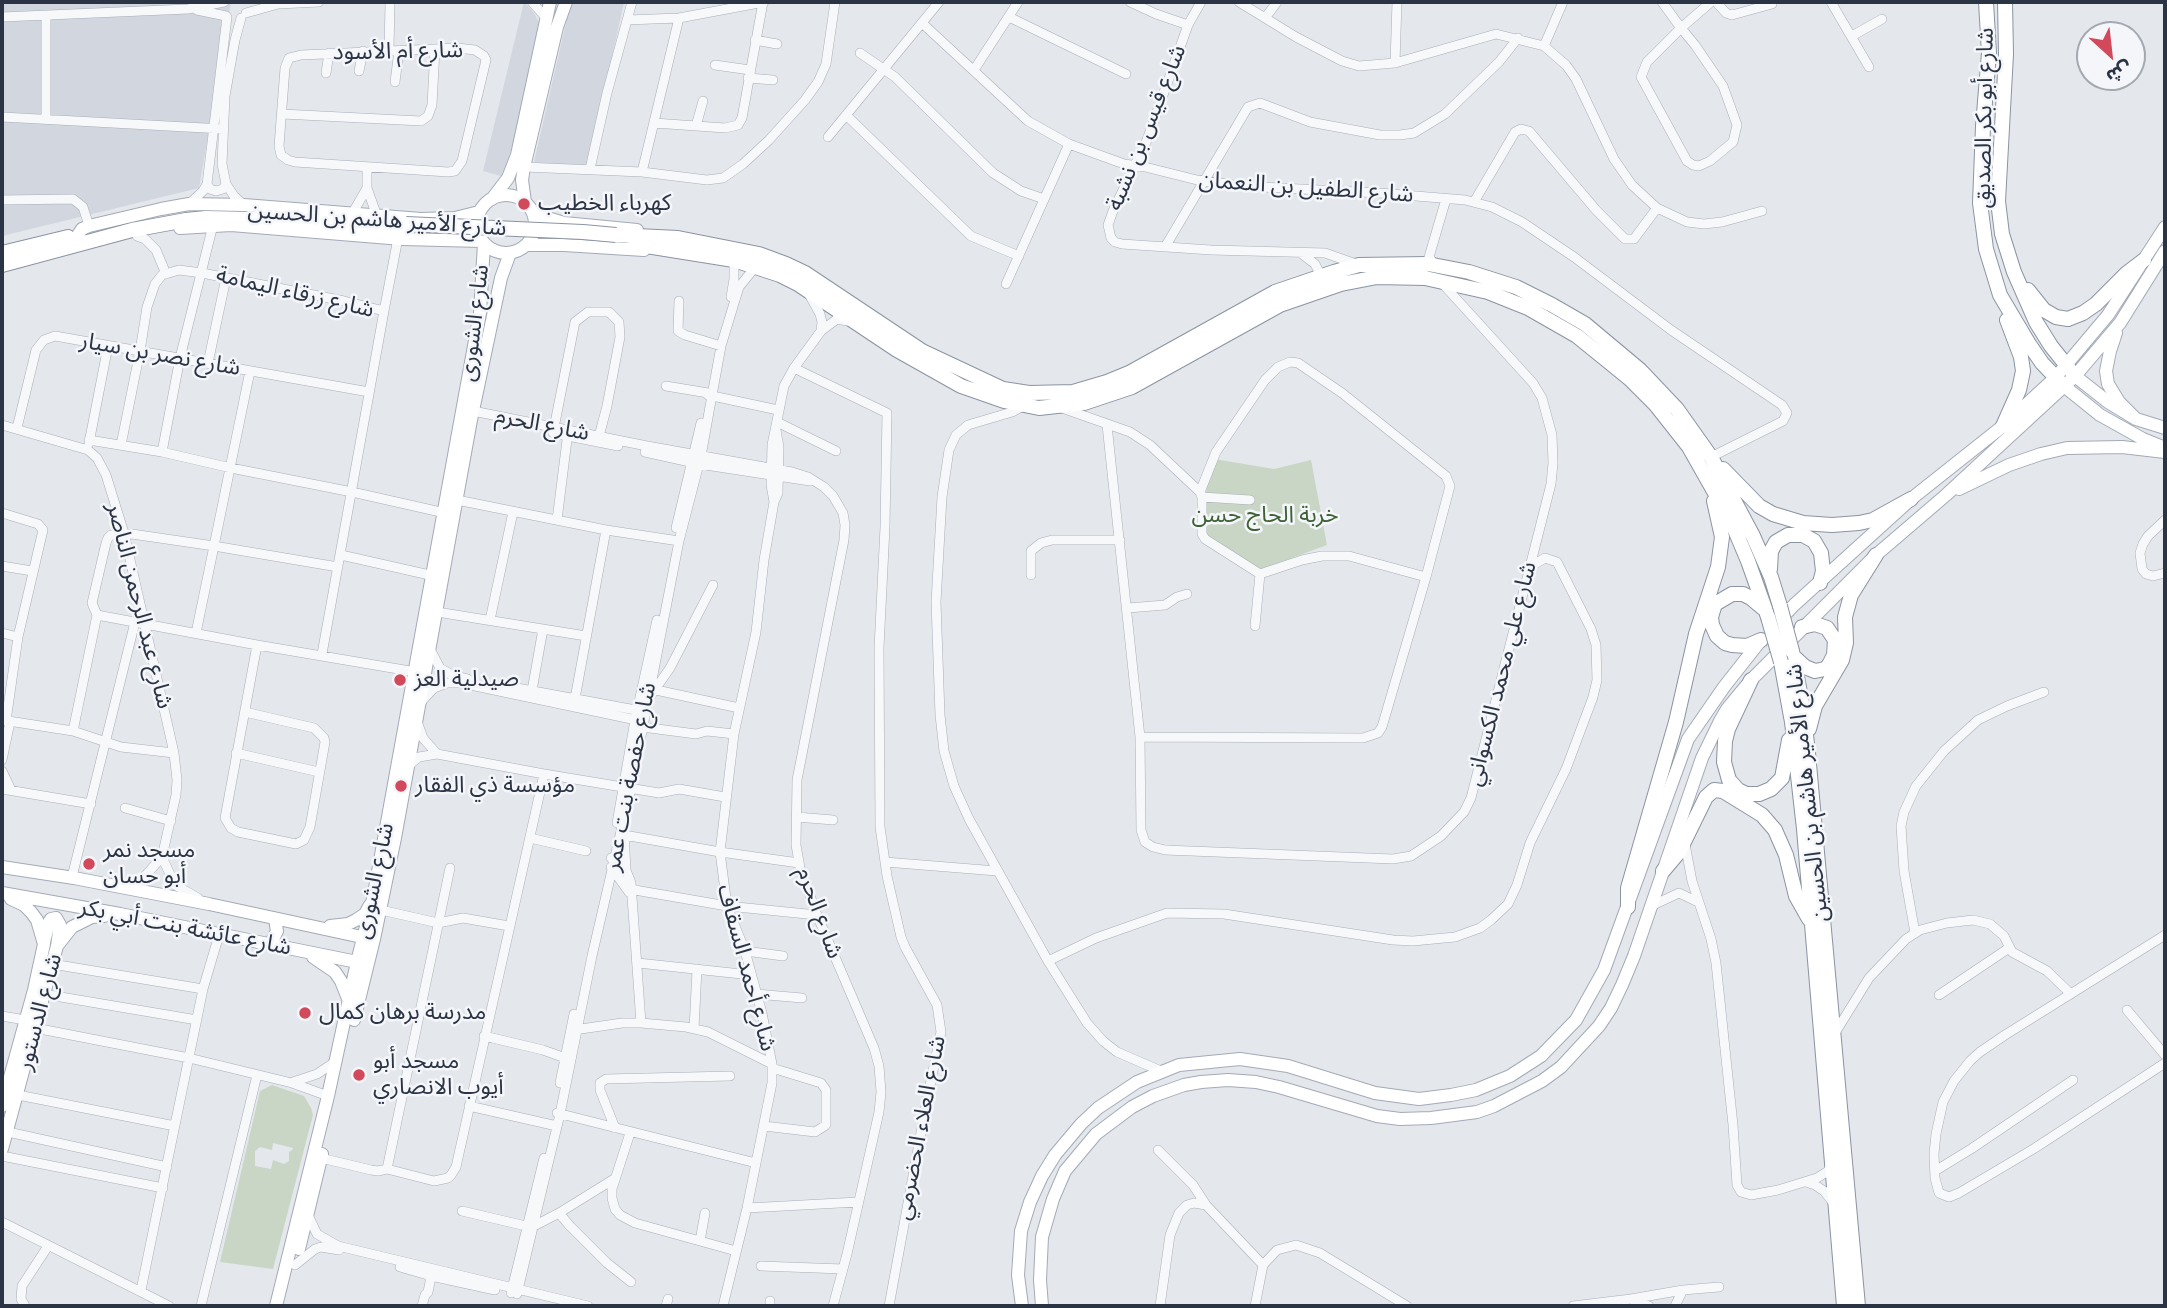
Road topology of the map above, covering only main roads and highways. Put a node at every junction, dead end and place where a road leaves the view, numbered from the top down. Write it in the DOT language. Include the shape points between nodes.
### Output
graph roads {
  1 [pos="550,2"];
  2 [pos="566,2"];
  3 [pos="1986,2"];
  4 [pos="2005,2"];
  5 [pos="523,174"];
  6 [pos="508,178"];
  7 [pos="492,199"];
  8 [pos="528,206"];
  9 [pos="479,212"];
  10 [pos="455,218"];
  11 [pos="560,221"];
  12 [pos="2165,227"];
  13 [pos="84,230"];
  14 [pos="403,232"];
  15 [pos="96,239"];
  16 [pos="452,241"];
  17 [pos="483,242"];
  18 [pos="676,244"];
  19 [pos="526,245"];
  20 [pos="564,245"];
  21 [pos="2165,251"];
  22 [pos="2,253"];
  23 [pos="510,253"];
  24 [pos="2144,260"];
  25 [pos="2,265"];
  26 [pos="484,271"];
  27 [pos="2014,272"];
  28 [pos="501,278"];
  29 [pos="2000,295"];
  30 [pos="2120,323"];
  31 [pos="2065,377"];
  32 [pos="2136,419"];
  33 [pos="2003,426"];
  34 [pos="2165,428"];
  35 [pos="2165,450"];
  36 [pos="1711,457"];
  37 [pos="1705,473"];
  38 [pos="1946,495"];
  39 [pos="1911,499"];
  40 [pos="1876,555"];
  41 [pos="1771,577"];
  42 [pos="1819,583"];
  43 [pos="1771,611"];
  44 [pos="1802,627"];
  45 [pos="1761,640"];
  46 [pos="1789,656"];
  47 [pos="1751,680"];
  48 [pos="1792,722"];
  49 [pos="1806,737"];
  50 [pos="2,866"];
  51 [pos="1663,871"];
  52 [pos="2,893"];
  53 [pos="373,898"];
  54 [pos="1628,907"];
  55 [pos="120,914"];
  56 [pos="275,919"];
  57 [pos="1810,920"];
  58 [pos="318,927"];
  59 [pos="370,938"];
  60 [pos="44,944"];
  61 [pos="270,944"];
  62 [pos="57,946"];
  63 [pos="307,953"];
  64 [pos="363,963"];
  65 [pos="349,1001"];
  66 [pos="30,1024"];
  67 [pos="3,1100"];
  68 [pos="2,1149"];
  69 [pos="276,1306"];
  70 [pos="284,1306"];
  71 [pos="1022,1306"];
  72 [pos="1042,1306"];
  73 [pos="1844,1306"];
  74 [pos="1858,1306"];
  1 -- 6 [label="main road"];
  2 -- 5 [label="main road" via="556,27"];
  3 -- 29 [label="highway, شارع أبو بكر الصديق" via="1989,53 1980,203 1986,249"];
  4 -- 27 [label="highway, شارع أبو بكر الصديق" via="1998,201"];
  5 -- 6 [label="main road" via="514,181"];
  5 -- 8 [label="main road"];
  5 -- 11 [label="main road" via="536,201"];
  6 -- 7 [label="main road"];
  7 -- 8 [label="main road" via="514,196"];
  7 -- 9 [label="main road"];
  8 -- 11 [label="main road, شارع الأمير هاشم بن الحسين" via="541,216"];
  8 -- 19 [label="main road" via="535,223"];
  9 -- 10 [label="main road, شارع الأمير هاشم بن الحسين"];
  9 -- 17 [label="main road" via="477,227"];
  10 -- 13 [label="main road, شارع الأمير هاشم بن الحسين" via="189,204"];
  10 -- 16 [label="main road" via="463,225 463,233"];
  11 -- 18 [label="main road, شارع الأمير هاشم بن الحسين" via="646,231"];
  11 -- 20 [label="main road" via="550,232"];
  12 -- 24 [label="main road"];
  13 -- 14 [label="highway, شارع الأمير هاشم بن الحسين" via="210,211 272,212"];
  13 -- 22 [label="highway, شارع الأمير هاشم بن الحسين"];
  14 -- 15 [label="main road, شارع الأمير هاشم بن الحسين" via="213,225"];
  14 -- 15 [label="highway, شارع الأمير هاشم بن الحسين" via="299,220 206,218"];
  14 -- 16 [label="main road, شارع الأمير هاشم بن الحسين"];
  14 -- 18 [label="highway, شارع الأمير هاشم بن الحسين, bridge" via="583,232"];
  15 -- 25 [label="highway, شارع الأمير هاشم بن الحسين"];
  16 -- 17 [label="main road, شارع الأمير هاشم بن الحسين"];
  16 -- 26 [label="main road" via="470,247"];
  17 -- 23 [label="main road" via="495,251"];
  17 -- 26 [label="main road, شارع الشورى"];
  18 -- 20 [label="main road, شارع الأمير هاشم بن الحسين" via="640,251"];
  18 -- 36 [label="highway, شارع الأمير هاشم بن الحسين" via="759,254 786,264 922,351 1003,389 1029,393 1073,392 1107,382 1275,292 1321,275 1359,265 1404,264 1432,257 1516,287 1585,324 1640,370 1677,409"];
  18 -- 37 [label="highway, شارع الأمير هاشم بن الحسين" via="780,275 961,386 1023,406 1059,407 1132,387 1280,305 1341,284 1377,277 1440,281 1459,292 1488,292 1528,308 1577,336 1656,404"];
  19 -- 20 [label="main road, شارع الأمير هاشم بن الحسين"];
  19 -- 23 [label="main road"];
  21 -- 30 [label="main road"];
  23 -- 28 [label="main road, شارع الشورى"];
  24 -- 27 [label="highway" via="2096,304 2068,318 2044,310"];
  24 -- 31 [label="main road"];
  26 -- 28 [label="main road" via="494,267"];
  26 -- 53 [label="main road, شارع الشورى" via="434,576"];
  27 -- 31 [label="highway, شارع أبو بكر الصديق"];
  28 -- 59 [label="main road, شارع الشورى" via="381,910"];
  29 -- 31 [label="highway, شارع أبو بكر الصديق" via="2029,345"];
  29 -- 33 [label="highway" via="2023,371"];
  30 -- 31 [label="main road"];
  30 -- 32 [label="main road" via="2107,378 2110,390"];
  31 -- 32 [label="main road, شارع أبو بكر الصديق"];
  31 -- 33 [label="main road"];
  31 -- 35 [label="main road, شارع أبو بكر الصديق" via="2100,415"];
  31 -- 38 [label="main road"];
  32 -- 34 [label="main road, شارع أبو بكر الصديق"];
  33 -- 39 [label="main road"];
  35 -- 38 [label="main road" via="2067,448 2009,465"];
  36 -- 39 [label="highway" via="1759,506 1787,519 1859,523"];
  36 -- 41 [label="highway, شارع الأمير هاشم بن الحسين"];
  37 -- 43 [label="highway, شارع الأمير هاشم بن الحسين"];
  37 -- 54 [label="highway" via="1722,537 1718,567 1628,888"];
  38 -- 40 [label="main road"];
  39 -- 42 [label="main road"];
  40 -- 44 [label="main road"];
  40 -- 49 [label="highway" via="1851,595 1843,660 1815,706"];
  41 -- 42 [label="highway" via="1770,556 1776,542 1788,535 1803,535 1814,541 1821,553 1824,571"];
  41 -- 43 [label="highway, شارع الأمير هاشم بن الحسين"];
  42 -- 45 [label="main road"];
  43 -- 45 [label="highway" via="1743,594 1732,594 1715,604 1711,617 1715,632 1725,643 1747,646"];
  43 -- 46 [label="highway, شارع الأمير هاشم بن الحسين, bridge"];
  44 -- 46 [label="highway" via="1820,624 1830,630 1836,646 1832,661 1815,671"];
  44 -- 47 [label="main road"];
  45 -- 54 [label="main road" via="1688,740"];
  46 -- 48 [label="highway, شارع الأمير هاشم بن الحسين"];
  46 -- 49 [label="highway, شارع الأمير هاشم بن الحسين"];
  47 -- 48 [label="highway" via="1728,729 1723,755 1725,771 1738,790 1752,795 1776,786 1784,771"];
  47 -- 51 [label="main road" via="1707,747"];
  48 -- 57 [label="highway, شارع الأمير هاشم بن الحسين"];
  49 -- 74 [label="highway, شارع الأمير هاشم بن الحسين"];
  50 -- 56 [label="main road, شارع عائشة بنت أبي بكر"];
  51 -- 57 [label="highway" via="1709,793 1719,790 1734,796 1775,830 1796,896"];
  51 -- 72 [label="main road" via="1622,985 1599,1026 1561,1068 1494,1107 1399,1119 1279,1087 1228,1080 1184,1085 1132,1107 1096,1134 1057,1187 1042,1237"];
  52 -- 55 [label="main road, شارع عائشة بنت أبي بكر"];
  52 -- 60 [label="main road, شارع الدستور" via="31,912"];
  53 -- 58 [label="main road" via="356,920"];
  53 -- 59 [label="main road, شارع الشورى"];
  54 -- 71 [label="main road" via="1604,971 1576,1020 1534,1061 1485,1087 1441,1097 1398,1097 1288,1066 1240,1059 1189,1063 1137,1082 1098,1108 1046,1168 1021,1231 1018,1275"];
  55 -- 61 [label="main road, شارع عائشة بنت أبي بكر"];
  55 -- 62 [label="main road, شارع الدستور" via="82,921"];
  56 -- 58 [label="main road, شارع عائشة بنت أبي بكر"];
  56 -- 61 [label="main road" via="277,931"];
  57 -- 73 [label="highway, شارع الأمير هاشم بن الحسين"];
  58 -- 59 [label="main road, شارع عائشة بنت أبي بكر"];
  59 -- 64 [label="main road, شارع الشورى"];
  60 -- 62 [label="main road" via="54,918 60,925"];
  60 -- 66 [label="main road, شارع الدستور"];
  61 -- 63 [label="main road, شارع عائشة بنت أبي بكر"];
  62 -- 66 [label="main road, شارع الدستور"];
  63 -- 64 [label="main road, شارع عائشة بنت أبي بكر"];
  63 -- 65 [label="main road" via="335,972"];
  64 -- 65 [label="main road, شارع الشورى"];
  64 -- 70 [label="main road, شارع الشورى"];
  65 -- 69 [label="main road, شارع الشورى"];
  66 -- 67 [label="main road, شارع الدستور"];
  66 -- 68 [label="main road, شارع الدستور" via="18,1095"];
}
